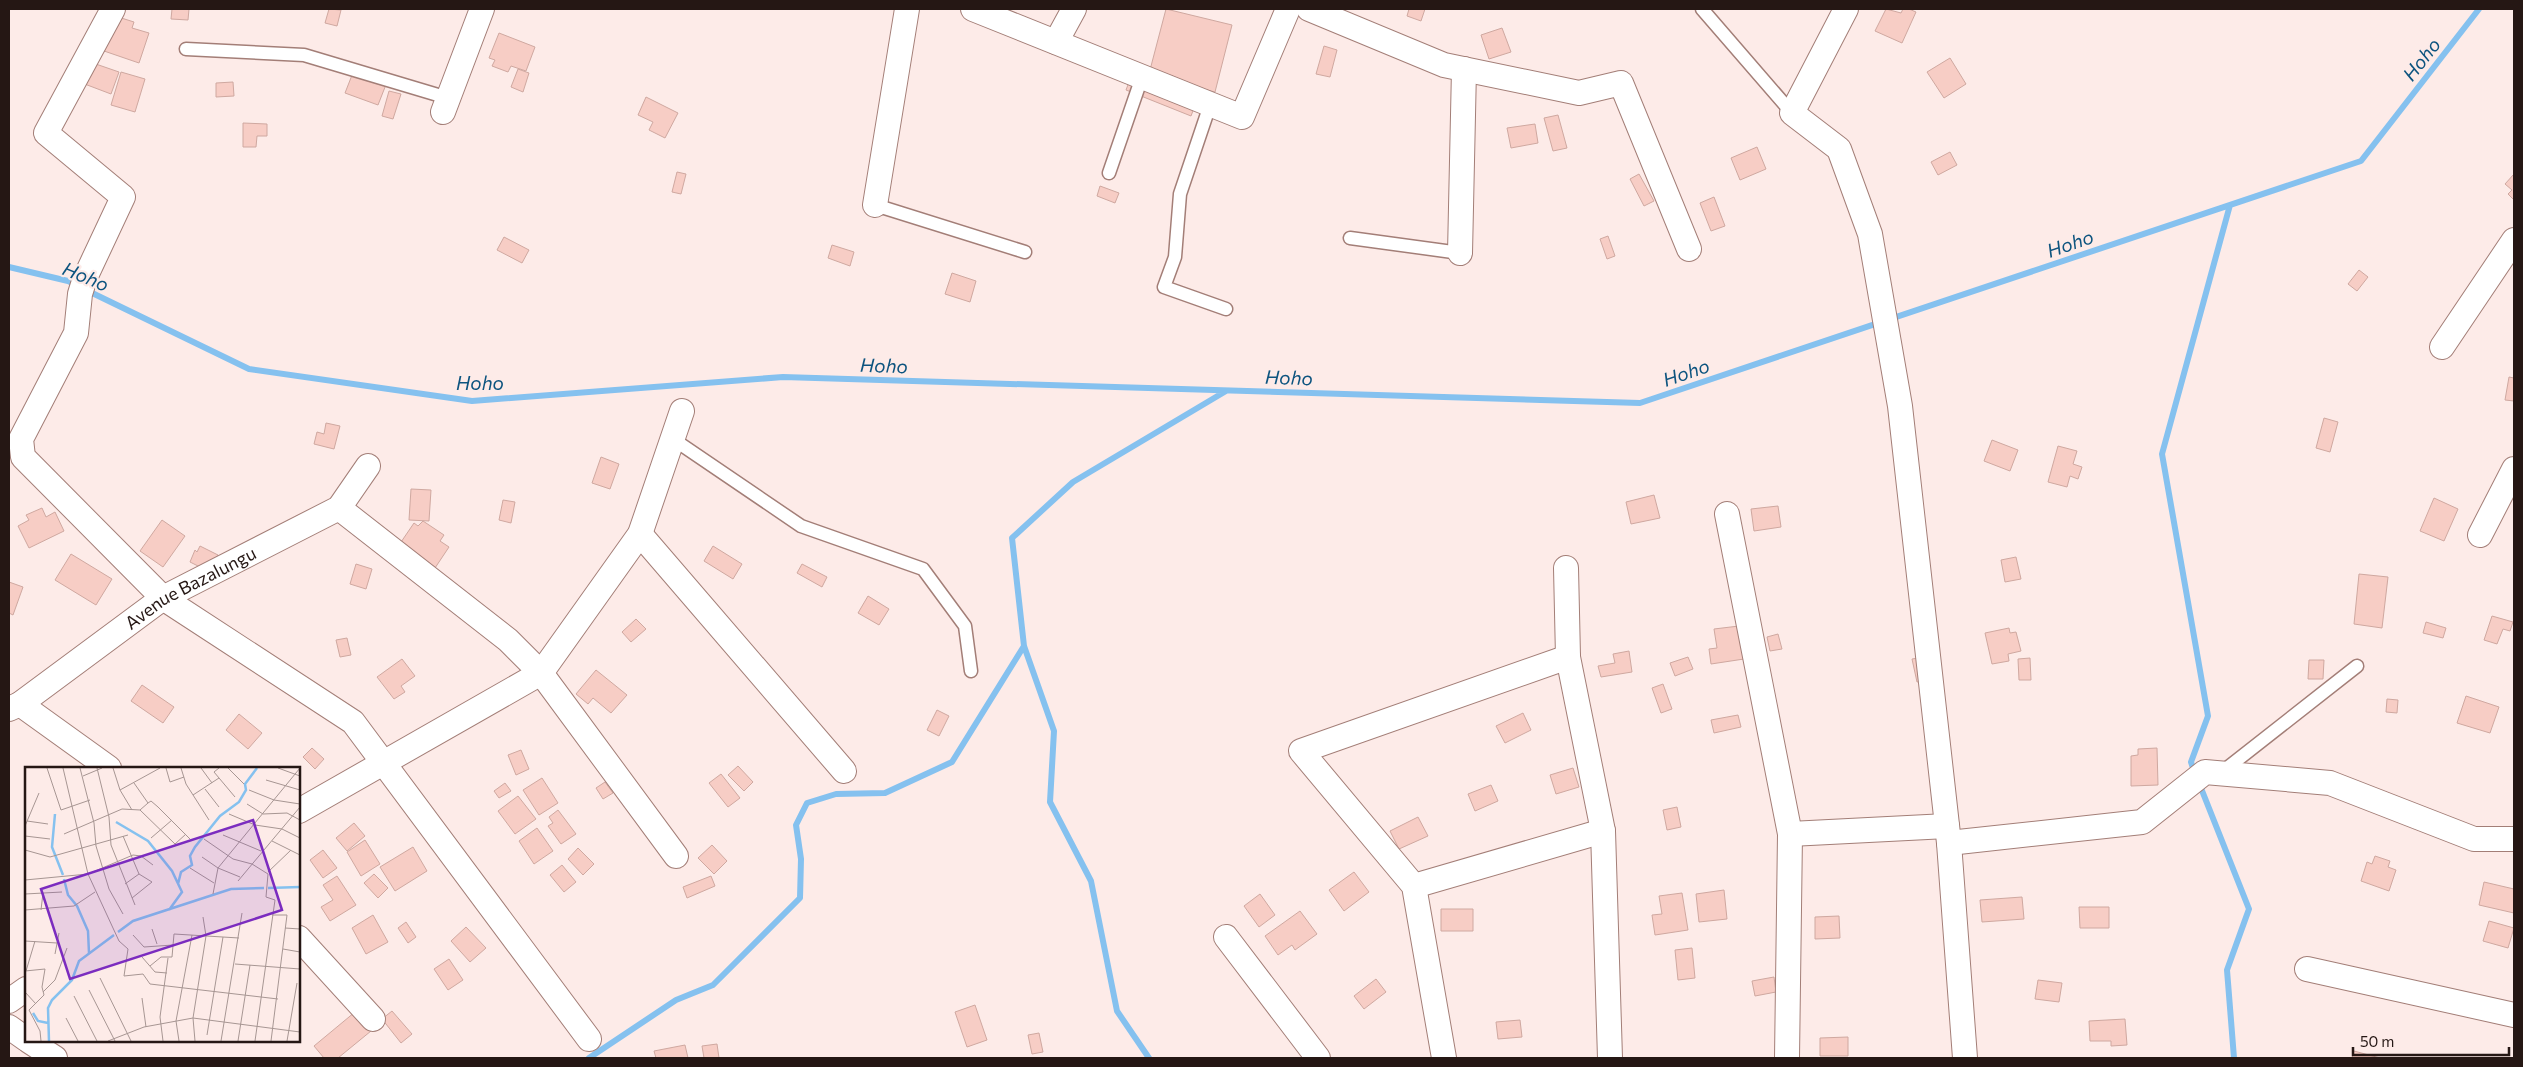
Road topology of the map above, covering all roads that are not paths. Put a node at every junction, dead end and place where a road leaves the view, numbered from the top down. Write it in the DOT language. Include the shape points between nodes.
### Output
graph roads {
  1 [pos="113,9"];
  2 [pos="482,9"];
  3 [pos="907,9"];
  4 [pos="974,9"];
  5 [pos="1074,9"];
  6 [pos="1288,9"];
  7 [pos="1309,9"];
  8 [pos="1702,9"];
  9 [pos="1846,9"];
  10 [pos="1056,42"];
  11 [pos="186,49"];
  12 [pos="1464,69"];
  13 [pos="1142,77"];
  14 [pos="446,105"];
  15 [pos="1210,105"];
  16 [pos="1792,113"];
  17 [pos="1109,173"];
  18 [pos="875,205"];
  19 [pos="1350,238"];
  20 [pos="2514,240"];
  21 [pos="1689,249"];
  22 [pos="1025,252"];
  23 [pos="1460,253"];
  24 [pos="1226,309"];
  25 [pos="2442,347"];
  26 [pos="682,411"];
  27 [pos="672,438"];
  28 [pos="16,456"];
  29 [pos="368,466"];
  30 [pos="2514,469"];
  31 [pos="339,508"];
  32 [pos="1727,514"];
  33 [pos="640,534"];
  34 [pos="2480,534"];
  35 [pos="1566,568"];
  36 [pos="163,598"];
  37 [pos="1568,657"];
  38 [pos="2357,666"];
  39 [pos="971,671"];
  40 [pos="541,673"];
  41 [pos="14,707"];
  42 [pos="385,762"];
  43 [pos="107,767"];
  44 [pos="844,771"];
  45 [pos="2207,775"];
  46 [pos="300,810"];
  47 [pos="1603,831"];
  48 [pos="1790,834"];
  49 [pos="1948,835"];
  50 [pos="2514,839"];
  51 [pos="676,856"];
  52 [pos="1414,886"];
  53 [pos="1226,937"];
  54 [pos="300,939"];
  55 [pos="2307,969"];
  56 [pos="25,990"];
  57 [pos="9,1001"];
  58 [pos="2514,1015"];
  59 [pos="373,1019"];
  60 [pos="9,1027"];
  61 [pos="25,1038"];
  62 [pos="589,1039"];
  63 [pos="31,1042"];
  64 [pos="55,1058"];
  65 [pos="1318,1058"];
  66 [pos="1444,1058"];
  67 [pos="1610,1058"];
  68 [pos="1787,1058"];
  69 [pos="1964,1058"];
  1 -- 28 [label="street" via="46,133 122,197 83,286 76,333 21,439"];
  2 -- 14 [label="street"];
  3 -- 18 [label="street"];
  4 -- 10 [label="street"];
  5 -- 10 [label="street"];
  6 -- 15 [label="street" via="1242,117"];
  7 -- 12 [label="street" via="1444,65"];
  8 -- 16 [label="lane"];
  9 -- 16 [label="street"];
  10 -- 13 [label="street"];
  11 -- 14 [label="lane" via="304,55"];
  12 -- 21 [label="street" via="1579,93 1621,83"];
  12 -- 23 [label="street"];
  13 -- 15 [label="street"];
  13 -- 17 [label="lane"];
  15 -- 24 [label="lane" via="1180,194 1175,257 1164,287"];
  16 -- 49 [label="street" via="1839,149 1870,234 1900,406"];
  18 -- 22 [label="lane"];
  19 -- 23 [label="lane"];
  20 -- 25 [label="street"];
  26 -- 27 [label="street"];
  27 -- 33 [label="street"];
  27 -- 39 [label="lane" via="801,526 924,569 965,626"];
  28 -- 36 [label="street"];
  29 -- 31 [label="street, Avenue Bazalungu"];
  30 -- 34 [label="street"];
  31 -- 36 [label="street, Avenue Bazalungu"];
  31 -- 40 [label="street" via="508,640"];
  32 -- 48 [label="street"];
  33 -- 40 [label="street"];
  33 -- 44 [label="street"];
  35 -- 37 [label="street"];
  36 -- 41 [label="street, Avenue Bazalungu"];
  36 -- 42 [label="street" via="353,722"];
  37 -- 47 [label="street"];
  37 -- 52 [label="street" via="1301,751"];
  38 -- 45 [label="lane"];
  40 -- 42 [label="street"];
  40 -- 51 [label="street"];
  41 -- 43 [label="street"];
  42 -- 46 [label="street"];
  42 -- 62 [label="street"];
  45 -- 49 [label="street" via="2142,822"];
  45 -- 50 [label="street" via="2330,784 2474,838"];
  47 -- 52 [label="street"];
  47 -- 67 [label="street"];
  48 -- 49 [label="street"];
  48 -- 68 [label="street"];
  49 -- 69 [label="street"];
  52 -- 66 [label="street"];
  53 -- 65 [label="street"];
  54 -- 59 [label="street"];
  55 -- 58 [label="street"];
  56 -- 57 [label="street"];
  60 -- 61 [label="street"];
  63 -- 64 [label="street"];
}
